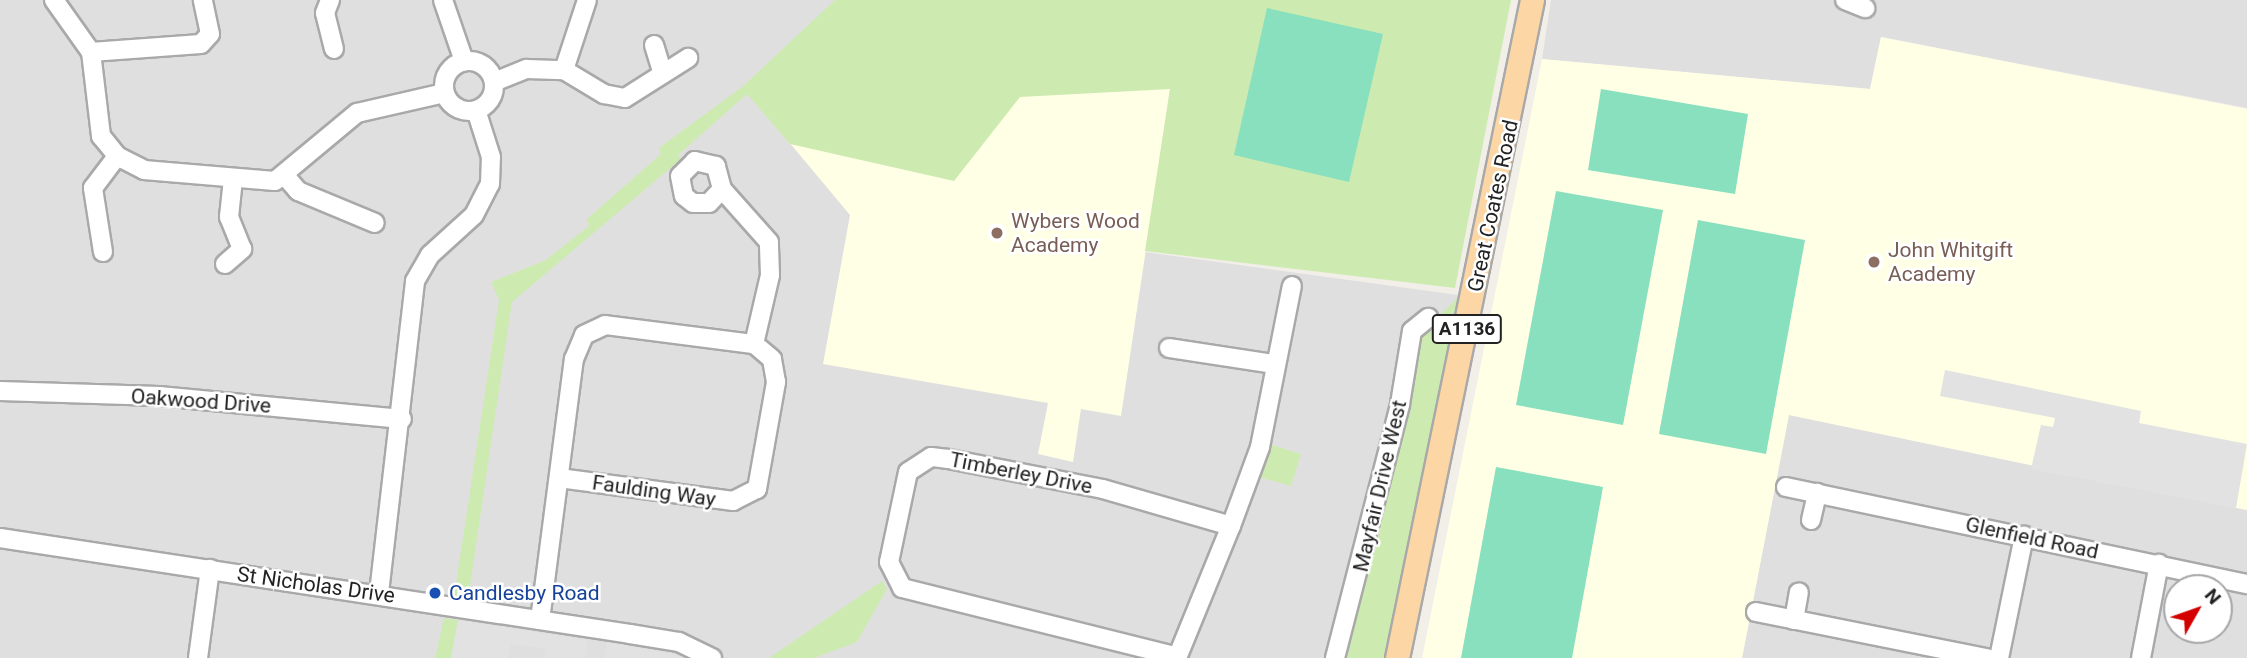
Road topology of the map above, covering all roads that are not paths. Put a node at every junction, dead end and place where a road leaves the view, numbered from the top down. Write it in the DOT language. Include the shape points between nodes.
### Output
graph roads {
  1 [pos="54,0"];
  2 [pos="203,0"];
  3 [pos="330,0"];
  4 [pos="443,0"];
  5 [pos="587,0"];
  6 [pos="1532,0"];
  7 [pos="1845,0"];
  8 [pos="1864,8"];
  9 [pos="654,45"];
  10 [pos="334,49"];
  11 [pos="91,52"];
  12 [pos="688,58"];
  13 [pos="464,61"];
  14 [pos="564,71"];
  15 [pos="663,74"];
  16 [pos="494,82"];
  17 [pos="444,93"];
  18 [pos="476,110"];
  19 [pos="117,156"];
  20 [pos="286,177"];
  21 [pos="233,179"];
  22 [pos="722,189"];
  23 [pos="375,223"];
  24 [pos="103,252"];
  25 [pos="225,264"];
  26 [pos="1292,286"];
  27 [pos="1428,318"];
  28 [pos="754,344"];
  29 [pos="1169,348"];
  30 [pos="1273,364"];
  31 [pos="0,391"];
  32 [pos="402,419"];
  33 [pos="559,478"];
  34 [pos="1786,487"];
  35 [pos="1817,494"];
  36 [pos="1811,520"];
  37 [pos="1231,526"];
  38 [pos="2024,536"];
  39 [pos="0,538"];
  40 [pos="2159,564"];
  41 [pos="210,569"];
  42 [pos="2247,584"];
  43 [pos="1799,592"];
  44 [pos="379,593"];
  45 [pos="1756,612"];
  46 [pos="540,620"];
  47 [pos="1794,620"];
  48 [pos="1177,657"];
  49 [pos="198,658"];
  50 [pos="712,658"];
  51 [pos="1335,658"];
  52 [pos="1397,658"];
  53 [pos="1987,658"];
  54 [pos="1999,658"];
  55 [pos="2141,658"];
  1 -- 11 [label="street"];
  2 -- 11 [label="street" via="210,34 201,44"];
  3 -- 10 [label="street" via="325,13"];
  4 -- 13 [label="street"];
  5 -- 14 [label="street"];
  6 -- 52 [label="main road, Great Coates Road / A1136"];
  7 -- 8 [label="street"];
  9 -- 15 [label="street"];
  11 -- 19 [label="street" via="97,127"];
  12 -- 15 [label="street"];
  13 -- 16 [label="street" via="487,68"];
  13 -- 17 [label="street" via="447,75"];
  14 -- 15 [label="street" via="614,98"];
  14 -- 16 [label="street" via="527,69"];
  16 -- 18 [label="street" via="490,99"];
  17 -- 18 [label="street" via="459,108"];
  17 -- 20 [label="street" via="357,113"];
  18 -- 32 [label="street" via="491,157 490,184 474,215 430,255 415,281"];
  19 -- 21 [label="street" via="144,170"];
  19 -- 24 [label="street" via="93,188"];
  20 -- 21 [label="street"];
  20 -- 23 [label="street" via="298,191"];
  21 -- 25 [label="street" via="229,218 242,249"];
  22 -- 28 [label="street" via="765,232 772,253"];
  26 -- 30 [label="street"];
  27 -- 51 [label="street, Mayfair Drive West" via="1412,331 1397,417"];
  28 -- 33 [label="street" via="605,325 584,335 574,359"];
  28 -- 33 [label="street, Faulding Way" via="772,359 776,382 761,481 748,497 733,501"];
  29 -- 30 [label="street"];
  30 -- 37 [label="street" via="1260,447"];
  31 -- 32 [label="street, Oakwood Drive" via="197,399"];
  32 -- 44 [label="street"];
  33 -- 46 [label="street"];
  34 -- 35 [label="street, Glenfield Road"];
  35 -- 36 [label="street"];
  35 -- 38 [label="street, Glenfield Road"];
  37 -- 48 [label="street, Timberley Drive"];
  37 -- 48 [label="street, Timberley Drive" via="1103,489 931,457 918,462 903,484 889,562 902,588"];
  38 -- 40 [label="street, Glenfield Road"];
  38 -- 54 [label="street"];
  39 -- 41 [label="street, St Nicholas Drive"];
  40 -- 42 [label="street, Glenfield Road"];
  40 -- 55 [label="street"];
  41 -- 44 [label="street, St Nicholas Drive"];
  41 -- 49 [label="street"];
  43 -- 47 [label="street"];
  44 -- 46 [label="street, St Nicholas Drive"];
  45 -- 47 [label="street"];
  46 -- 50 [label="street, St Nicholas Drive" via="679,642"];
  47 -- 53 [label="street"];
}
